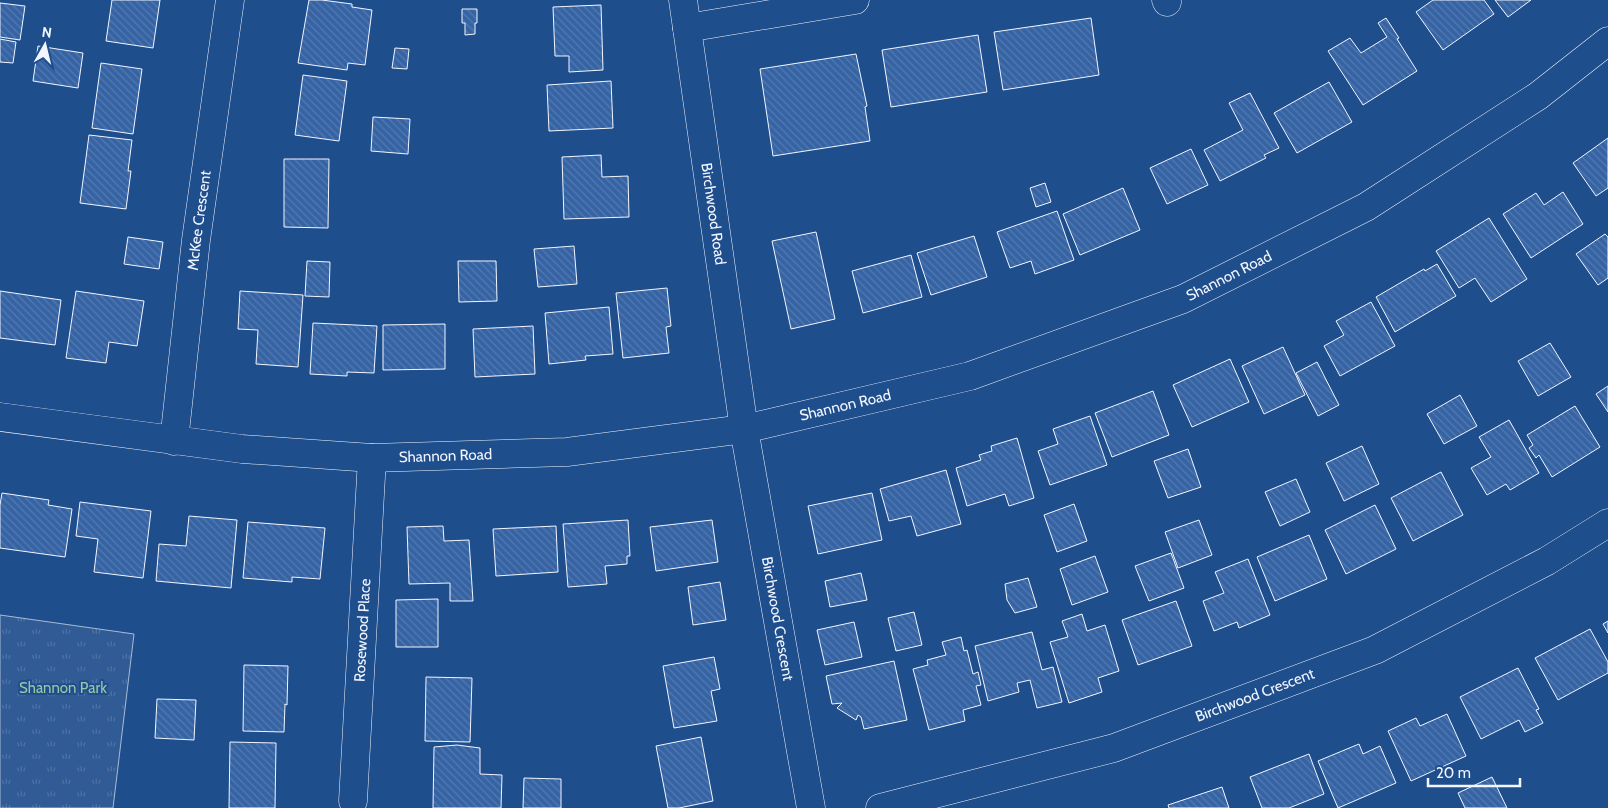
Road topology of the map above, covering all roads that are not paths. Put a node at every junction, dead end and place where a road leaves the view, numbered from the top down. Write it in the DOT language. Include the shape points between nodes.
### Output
graph roads {
  1 [pos="230,0"];
  2 [pos="683,0"];
  3 [pos="855,0"];
  4 [pos="687,28"];
  5 [pos="1608,41"];
  6 [pos="0,417"];
  7 [pos="744,429"];
  8 [pos="174,441"];
  9 [pos="372,458"];
  10 [pos="1608,523"];
  11 [pos="352,806"];
  12 [pos="811,808"];
  13 [pos="880,808"];
  1 -- 8 [label="street, McKee Crescent" via="196,240"];
  2 -- 4 [label="street, Birchwood Road"];
  3 -- 4 [label="street"];
  4 -- 7 [label="street, Birchwood Road"];
  5 -- 7 [label="street, Shannon Road" via="1538,96 1366,207 1183,299 970,376"];
  6 -- 8 [label="street, Shannon Road"];
  7 -- 9 [label="street, Shannon Road" via="567,452"];
  7 -- 12 [label="street, Birchwood Crescent"];
  8 -- 9 [label="street, Shannon Road"];
  9 -- 11 [label="street, Rosewood Place"];
  10 -- 13 [label="street, Birchwood Crescent" via="1547,561 1375,650 1114,748"];
}
